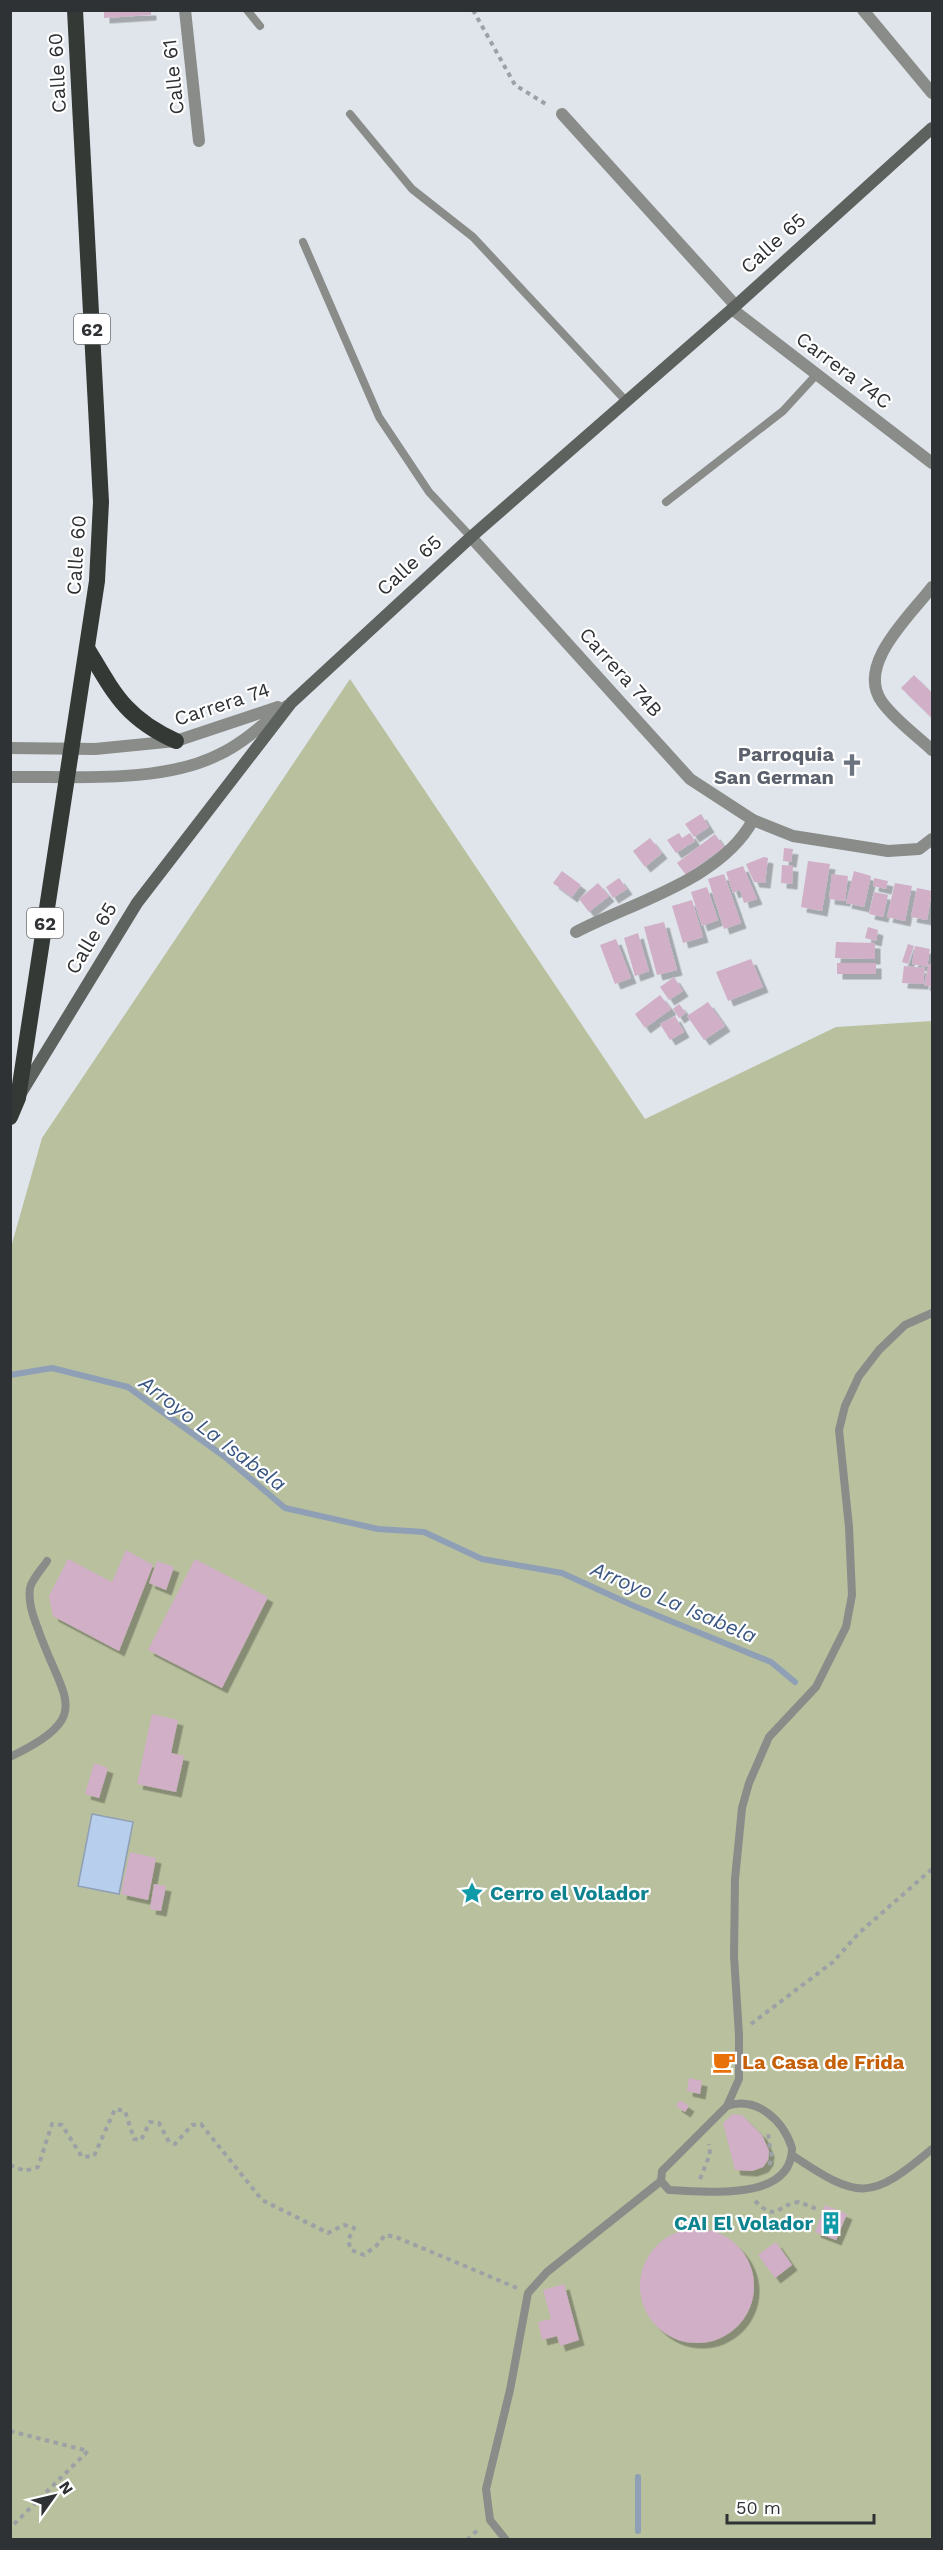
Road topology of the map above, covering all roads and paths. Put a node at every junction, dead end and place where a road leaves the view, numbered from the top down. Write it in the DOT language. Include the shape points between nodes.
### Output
graph roads {
  1 [pos="75,10"];
  2 [pos="185,10"];
  3 [pos="247,10"];
  4 [pos="473,10"];
  5 [pos="863,10"];
  6 [pos="260,26"];
  7 [pos="933,93"];
  8 [pos="350,114"];
  9 [pos="562,114"];
  10 [pos="933,128"];
  11 [pos="199,141"];
  12 [pos="303,242"];
  13 [pos="733,307"];
  14 [pos="817,374"];
  15 [pos="626,401"];
  16 [pos="933,462"];
  17 [pos="666,502"];
  18 [pos="471,537"];
  19 [pos="933,587"];
  20 [pos="87,648"];
  21 [pos="291,703"];
  22 [pos="176,741"];
  23 [pos="10,748"];
  24 [pos="72,749"];
  25 [pos="933,750"];
  26 [pos="10,777"];
  27 [pos="67,777"];
  28 [pos="753,820"];
  29 [pos="933,839"];
  30 [pos="576,932"];
  31 [pos="18,1098"];
  32 [pos="10,1117"];
  33 [pos="933,1313"];
  34 [pos="47,1561"];
  35 [pos="10,1757"];
  36 [pos="933,1869"];
  37 [pos="739,2035"];
  38 [pos="727,2106"];
  39 [pos="713,2118"];
  40 [pos="769,2142"];
  41 [pos="933,2149"];
  42 [pos="792,2155"];
  43 [pos="10,2165"];
  44 [pos="763,2171"];
  45 [pos="661,2181"];
  46 [pos="699,2190"];
  47 [pos="744,2190"];
  48 [pos="817,2209"];
  49 [pos="528,2293"];
  50 [pos="10,2432"];
  51 [pos="10,2528"];
  52 [pos="506,2540"];
  1 -- 20 [label="highway, Calle 60 / 62" via="101,502 97,581"];
  2 -- 11 [label="street, Calle 61"];
  3 -- 6 [label="lane"];
  4 -- 9 [label="path" via="515,85"];
  5 -- 7 [label="street"];
  8 -- 15 [label="lane" via="412,189 473,237"];
  9 -- 13 [label="street, Carrera 74C"];
  10 -- 13 [label="main road, Calle 65"];
  12 -- 18 [label="lane" via="380,417 429,492"];
  13 -- 14 [label="street, Carrera 74C"];
  13 -- 15 [label="main road, Calle 65"];
  14 -- 16 [label="street, Carrera 74C"];
  14 -- 17 [label="lane" via="783,411"];
  15 -- 18 [label="main road, Calle 65"];
  18 -- 21 [label="main road, Calle 65"];
  18 -- 28 [label="street, Carrera 74B" via="690,779"];
  19 -- 25 [label="street" via="880,654 873,680 881,701"];
  20 -- 22 [label="highway" via="130,713"];
  20 -- 24 [label="highway, Calle 60 / 62"];
  21 -- 22 [label="street, Carrera 74"];
  21 -- 27 [label="street, Carrera 74" via="220,754 182,767 148,773"];
  21 -- 31 [label="main road, Calle 65" via="137,903"];
  22 -- 24 [label="street, Carrera 74"];
  23 -- 24 [label="street, Carrera 74"];
  24 -- 27 [label="highway, Calle 60 / 62"];
  26 -- 27 [label="street, Carrera 74"];
  27 -- 31 [label="highway, Calle 60 / 62"];
  28 -- 29 [label="street, Carrera 74B" via="793,836 888,851 919,849"];
  28 -- 30 [label="street" via="737,844 696,875"];
  31 -- 32 [label="highway, Calle 65 / 62"];
  33 -- 37 [label="lane" via="905,1325 879,1350 859,1376 845,1406 839,1430 852,1595 846,1627 816,1687 769,1737 742,1809 735,1879"];
  34 -- 35 [label="lane" via="30,1586 30,1602 44,1648 62,1687 64,1719 56,1731"];
  36 -- 37 [label="path" via="859,1933 833,1962 761,2014"];
  37 -- 38 [label="lane" via="739,2079"];
  38 -- 39 [label="lane"];
  38 -- 42 [label="lane" via="743,2103 770,2115 789,2139"];
  39 -- 45 [label="lane" via="662,2171"];
  39 -- 46 [label="path" via="719,2126 709,2145"];
  40 -- 44 [label="path" via="772,2160"];
  41 -- 42 [label="lane" via="895,2180 864,2190 847,2186"];
  42 -- 47 [label="lane" via="782,2173 771,2182"];
  43 -- 49 [label="path" via="25,2171 38,2167 52,2124 62,2125 82,2157 94,2156 115,2109 125,2111 134,2139 141,2140 150,2122 159,2123 169,2142 175,2144 192,2125 201,2124 262,2200 328,2233 345,2225 354,2228 348,2240 351,2250 364,2255 385,2235 396,2237"];
  45 -- 46 [label="lane" via="669,2190"];
  45 -- 49 [label="lane" via="553,2267"];
  46 -- 47 [label="lane"];
  47 -- 48 [label="path" via="766,2212 775,2213 799,2202"];
  49 -- 52 [label="lane" via="486,2489 490,2520"];
  50 -- 51 [label="path" via="88,2451"];
}
